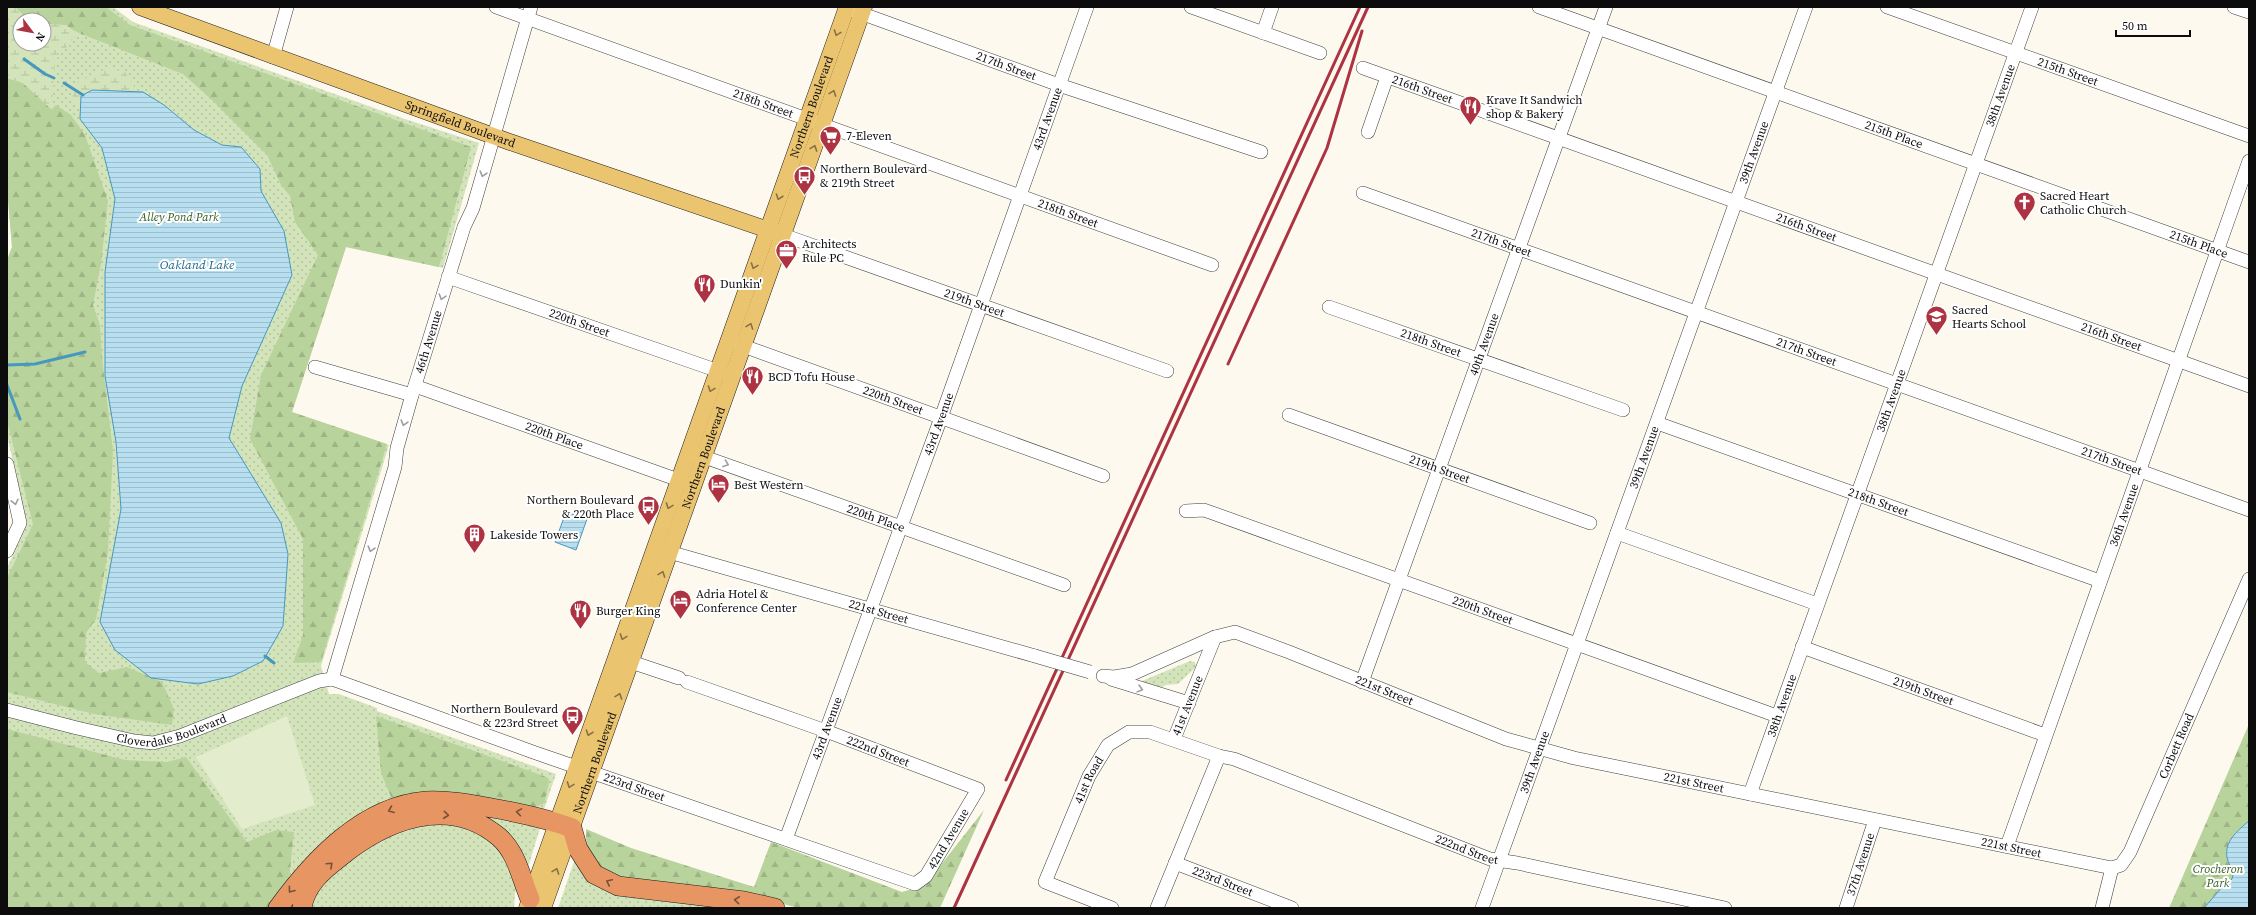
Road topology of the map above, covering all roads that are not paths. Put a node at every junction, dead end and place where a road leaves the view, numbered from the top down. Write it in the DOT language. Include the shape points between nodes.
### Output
graph roads {
  1 [pos="287,7"];
  2 [pos="496,7"];
  3 [pos="845,7"];
  4 [pos="1087,7"];
  5 [pos="1191,7"];
  6 [pos="1272,7"];
  7 [pos="1539,7"];
  8 [pos="1606,7"];
  9 [pos="1806,7"];
  10 [pos="1887,7"];
  11 [pos="2032,7"];
  12 [pos="2234,7"];
  13 [pos="142,8"];
  14 [pos="863,10"];
  15 [pos="2249,12"];
  16 [pos="529,13"];
  17 [pos="1598,28"];
  18 [pos="1263,33"];
  19 [pos="1320,53"];
  20 [pos="2015,53"];
  21 [pos="273,57"];
  22 [pos="1363,68"];
  23 [pos="1387,77"];
  24 [pos="1059,85"];
  25 [pos="1775,92"];
  26 [pos="807,118"];
  27 [pos="822,124"];
  28 [pos="1368,132"];
  29 [pos="494,136"];
  30 [pos="2249,136"];
  31 [pos="1558,138"];
  32 [pos="1261,152"];
  33 [pos="2249,161"];
  34 [pos="1975,163"];
  35 [pos="1363,193"];
  36 [pos="1019,195"];
  37 [pos="1736,202"];
  38 [pos="768,230"];
  39 [pos="783,235"];
  40 [pos="1519,249"];
  41 [pos="2217,250"];
  42 [pos="2249,262"];
  43 [pos="1212,265"];
  44 [pos="1935,274"];
  45 [pos="448,277"];
  46 [pos="980,305"];
  47 [pos="1329,307"];
  48 [pos="1696,313"];
  49 [pos="736,343"];
  50 [pos="1479,360"];
  51 [pos="2178,360"];
  52 [pos="315,367"];
  53 [pos="717,371"];
  54 [pos="1167,371"];
  55 [pos="732,376"];
  56 [pos="1896,384"];
  57 [pos="2249,386"];
  58 [pos="414,391"];
  59 [pos="1623,410"];
  60 [pos="1289,415"];
  61 [pos="941,416"];
  62 [pos="1657,423"];
  63 [pos="696,454"];
  64 [pos="7,464"];
  65 [pos="1440,470"];
  66 [pos="2139,471"];
  67 [pos="1103,476"];
  68 [pos="686,482"];
  69 [pos="1856,494"];
  70 [pos="2249,510"];
  71 [pos="1186,511"];
  72 [pos="1590,523"];
  73 [pos="902,526"];
  74 [pos="1617,533"];
  75 [pos="7,551"];
  76 [pos="662,551"];
  77 [pos="2249,579"];
  78 [pos="1400,580"];
  79 [pos="2100,582"];
  80 [pos="1064,585"];
  81 [pos="1817,604"];
  82 [pos="871,609"];
  83 [pos="1215,638"];
  84 [pos="1578,644"];
  85 [pos="1802,647"];
  86 [pos="616,657"];
  87 [pos="631,662"];
  88 [pos="1103,676"];
  89 [pos="332,679"];
  90 [pos="1362,682"];
  91 [pos="1189,703"];
  92 [pos="7,710"];
  93 [pos="1777,716"];
  94 [pos="826,731"];
  95 [pos="2045,735"];
  96 [pos="1174,739"];
  97 [pos="1540,749"];
  98 [pos="1219,756"];
  99 [pos="584,770"];
  100 [pos="978,789"];
  101 [pos="1750,794"];
  102 [pos="1875,820"];
  103 [pos="564,825"];
  104 [pos="786,839"];
  105 [pos="2007,846"];
  106 [pos="1499,860"];
  107 [pos="1175,863"];
  108 [pos="2112,868"];
  109 [pos="915,884"];
  110 [pos="1268,904"];
  111 [pos="1676,904"];
  112 [pos="533,905"];
  113 [pos="278,908"];
  114 [pos="302,908"];
  115 [pos="775,908"];
  116 [pos="1112,908"];
  117 [pos="1157,908"];
  118 [pos="1292,908"];
  119 [pos="1482,908"];
  120 [pos="1725,908"];
  121 [pos="1846,908"];
  122 [pos="2102,908"];
  1 -- 21 [label="street"];
  2 -- 16 [label="street, 218th Street"];
  3 -- 14 [label="street, 217th Street"];
  3 -- 26 [label="main road, Northern Boulevard, one-way"];
  4 -- 24 [label="street, 43rd Avenue"];
  5 -- 18 [label="street"];
  6 -- 18 [label="street"];
  7 -- 17 [label="street, 215th Place"];
  8 -- 17 [label="street, 40th Avenue"];
  9 -- 25 [label="street, 39th Avenue"];
  10 -- 20 [label="street, 215th Street"];
  11 -- 20 [label="street, 38th Avenue"];
  12 -- 15 [label="street"];
  13 -- 21 [label="main road, Springfield Boulevard"];
  14 -- 24 [label="street, 217th Street"];
  27 -- 14 [label="main road, Northern Boulevard, one-way"];
  16 -- 26 [label="street, 218th Street"];
  16 -- 29 [label="street, 46th Avenue"];
  17 -- 25 [label="street, 215th Place"];
  17 -- 31 [label="street, 40th Avenue"];
  18 -- 19 [label="street"];
  20 -- 30 [label="street, 215th Street"];
  20 -- 34 [label="street, 38th Avenue"];
  21 -- 29 [label="main road, Springfield Boulevard"];
  22 -- 23 [label="street, 216th Street"];
  23 -- 28 [label="street"];
  23 -- 31 [label="street, 216th Street"];
  24 -- 32 [label="street, 217th Street"];
  24 -- 36 [label="street, 43rd Avenue"];
  25 -- 34 [label="street, 215th Place"];
  25 -- 37 [label="street, 39th Avenue"];
  26 -- 27 [label="street, 218th Street"];
  26 -- 38 [label="main road, Northern Boulevard, one-way"];
  27 -- 36 [label="street, 218th Street"];
  39 -- 27 [label="main road, Northern Boulevard, one-way"];
  29 -- 38 [label="main road, Springfield Boulevard"];
  29 -- 45 [label="street, 46th Avenue, one-way" via="473,208"];
  31 -- 37 [label="street, 216th Street"];
  31 -- 40 [label="street, 40th Avenue"];
  33 -- 41 [label="street, 36th Avenue"];
  34 -- 41 [label="street, 215th Place"];
  34 -- 44 [label="street, 38th Avenue"];
  35 -- 40 [label="street, 217th Street"];
  36 -- 43 [label="street, 218th Street"];
  36 -- 46 [label="street, 43rd Avenue"];
  37 -- 44 [label="street, 216th Street"];
  37 -- 48 [label="street, 39th Avenue"];
  38 -- 39 [label="main road, Springfield Boulevard"];
  38 -- 49 [label="main road, Northern Boulevard, one-way"];
  39 -- 46 [label="street, 219th Street"];
  49 -- 39 [label="main road, Northern Boulevard, one-way"];
  40 -- 48 [label="street, 217th Street"];
  40 -- 50 [label="street, 40th Avenue"];
  41 -- 42 [label="street, 215th Place"];
  41 -- 51 [label="street, 36th Avenue"];
  44 -- 51 [label="street, 216th Street"];
  44 -- 56 [label="street, 38th Avenue"];
  45 -- 53 [label="street, 220th Street"];
  45 -- 58 [label="street, 46th Avenue, one-way"];
  46 -- 54 [label="street, 219th Street"];
  46 -- 61 [label="street, 43rd Avenue"];
  47 -- 50 [label="street, 218th Street"];
  48 -- 56 [label="street, 217th Street"];
  48 -- 62 [label="street, 39th Avenue"];
  49 -- 53 [label="main road, Northern Boulevard"];
  49 -- 55 [label="main road, Northern Boulevard"];
  49 -- 61 [label="street, 220th Street"];
  50 -- 59 [label="street, 218th Street"];
  50 -- 65 [label="street, 40th Avenue"];
  51 -- 57 [label="street, 216th Street"];
  51 -- 66 [label="street, 36th Avenue"];
  52 -- 58 [label="street, 220th Place"];
  53 -- 55 [label="street, 220th Street"];
  53 -- 63 [label="main road, Northern Boulevard, one-way"];
  55 -- 63 [label="main road, Northern Boulevard"];
  56 -- 66 [label="street, 217th Street"];
  56 -- 69 [label="street, 38th Avenue"];
  58 -- 68 [label="street, 220th Place"];
  58 -- 89 [label="street, 46th Avenue, one-way" via="397,448 395,467"];
  60 -- 65 [label="street, 219th Street"];
  61 -- 67 [label="street, 220th Street"];
  61 -- 73 [label="street, 43rd Avenue"];
  62 -- 69 [label="street, 218th Street"];
  62 -- 74 [label="street, 39th Avenue"];
  63 -- 68 [label="main road, Northern Boulevard"];
  63 -- 73 [label="street, 220th Place, one-way"];
  64 -- 75 [label="street, one-way" via="20,523"];
  65 -- 72 [label="street, 219th Street"];
  65 -- 78 [label="street, 40th Avenue"];
  66 -- 70 [label="street, 217th Street"];
  66 -- 79 [label="street, 36th Avenue"];
  68 -- 76 [label="main road, Northern Boulevard"];
  69 -- 79 [label="street, 218th Street"];
  69 -- 81 [label="street, 38th Avenue"];
  71 -- 78 [label="street, 220th Street" via="1204,510"];
  73 -- 80 [label="street, 220th Place"];
  73 -- 82 [label="street, 43rd Avenue"];
  74 -- 81 [label="street"];
  74 -- 84 [label="street, 39th Avenue"];
  76 -- 82 [label="street, 221st Street"];
  76 -- 86 [label="main road, Northern Boulevard, one-way"];
  87 -- 76 [label="main road, Northern Boulevard, one-way"];
  77 -- 108 [label="street, Corbett Road" via="2130,852 2121,865"];
  78 -- 84 [label="street, 220th Street"];
  78 -- 90 [label="street, 40th Avenue"];
  79 -- 95 [label="street, 36th Avenue"];
  81 -- 85 [label="street, 38th Avenue"];
  82 -- 88 [label="street, 221st Street, bridge"];
  82 -- 94 [label="street, 43rd Avenue"];
  83 -- 88 [label="street, 221st Street" via="1132,674"];
  83 -- 90 [label="street, 221st Street" via="1235,632"];
  83 -- 91 [label="street, 41st Avenue"];
  84 -- 93 [label="street, 220th Street"];
  84 -- 97 [label="street, 39th Avenue"];
  85 -- 93 [label="street, 38th Avenue"];
  85 -- 95 [label="street, 219th Street"];
  86 -- 87 [label="street, 222nd Street"];
  86 -- 99 [label="main road, Northern Boulevard, one-way"];
  87 -- 94 [label="street, 222nd Street"];
  99 -- 87 [label="main road, Northern Boulevard, one-way"];
  88 -- 91 [label="street, 221st Street, one-way"];
  89 -- 92 [label="street, Cloverdale Boulevard" via="319,681 180,736 153,743 134,741"];
  89 -- 99 [label="street, 223rd Street"];
  90 -- 97 [label="street, 221st Street" via="1506,739"];
  91 -- 96 [label="street, 41st Avenue"];
  93 -- 101 [label="street, 38th Avenue"];
  94 -- 100 [label="street, 222nd Street"];
  94 -- 104 [label="street, 43rd Avenue"];
  95 -- 105 [label="street, 36th Avenue"];
  96 -- 98 [label="street, 41st Avenue"];
  96 -- 116 [label="street, 41st Road" via="1150,732 1130,732 1108,745 1089,776 1045,882"];
  97 -- 101 [label="street, 221st Street"];
  97 -- 106 [label="street, 39th Avenue"];
  98 -- 106 [label="street, 222nd Street" via="1234,759 1490,859"];
  98 -- 107 [label="street"];
  99 -- 103 [label="main road, Northern Boulevard"];
  99 -- 104 [label="street, 223rd Street"];
  100 -- 109 [label="street, 42nd Avenue" via="926,876"];
  101 -- 102 [label="street, 221st Street"];
  102 -- 105 [label="street, 221st Street"];
  102 -- 121 [label="street, 37th Avenue"];
  103 -- 112 [label="main road, Northern Boulevard"];
  103 -- 113 [label="highway, one-way" via="532,815 456,802 426,801 404,805 354,828 318,859"];
  115 -- 103 [label="highway, one-way" via="744,901 618,886 590,870"];
  104 -- 109 [label="street, 223rd Street"];
  105 -- 108 [label="street, 221st Street"];
  106 -- 111 [label="street, 222nd Street" via="1517,862"];
  106 -- 119 [label="street, 39th Avenue"];
  107 -- 110 [label="street, 223rd Street"];
  107 -- 117 [label="street"];
  108 -- 122 [label="street"];
  110 -- 118 [label="street, 223rd Street"];
  111 -- 120 [label="street, 222nd Street"];
  114 -- 112 [label="highway, one-way" via="303,899 312,883 351,848 382,828 409,818 430,814 467,818 499,837 513,854"];
}
